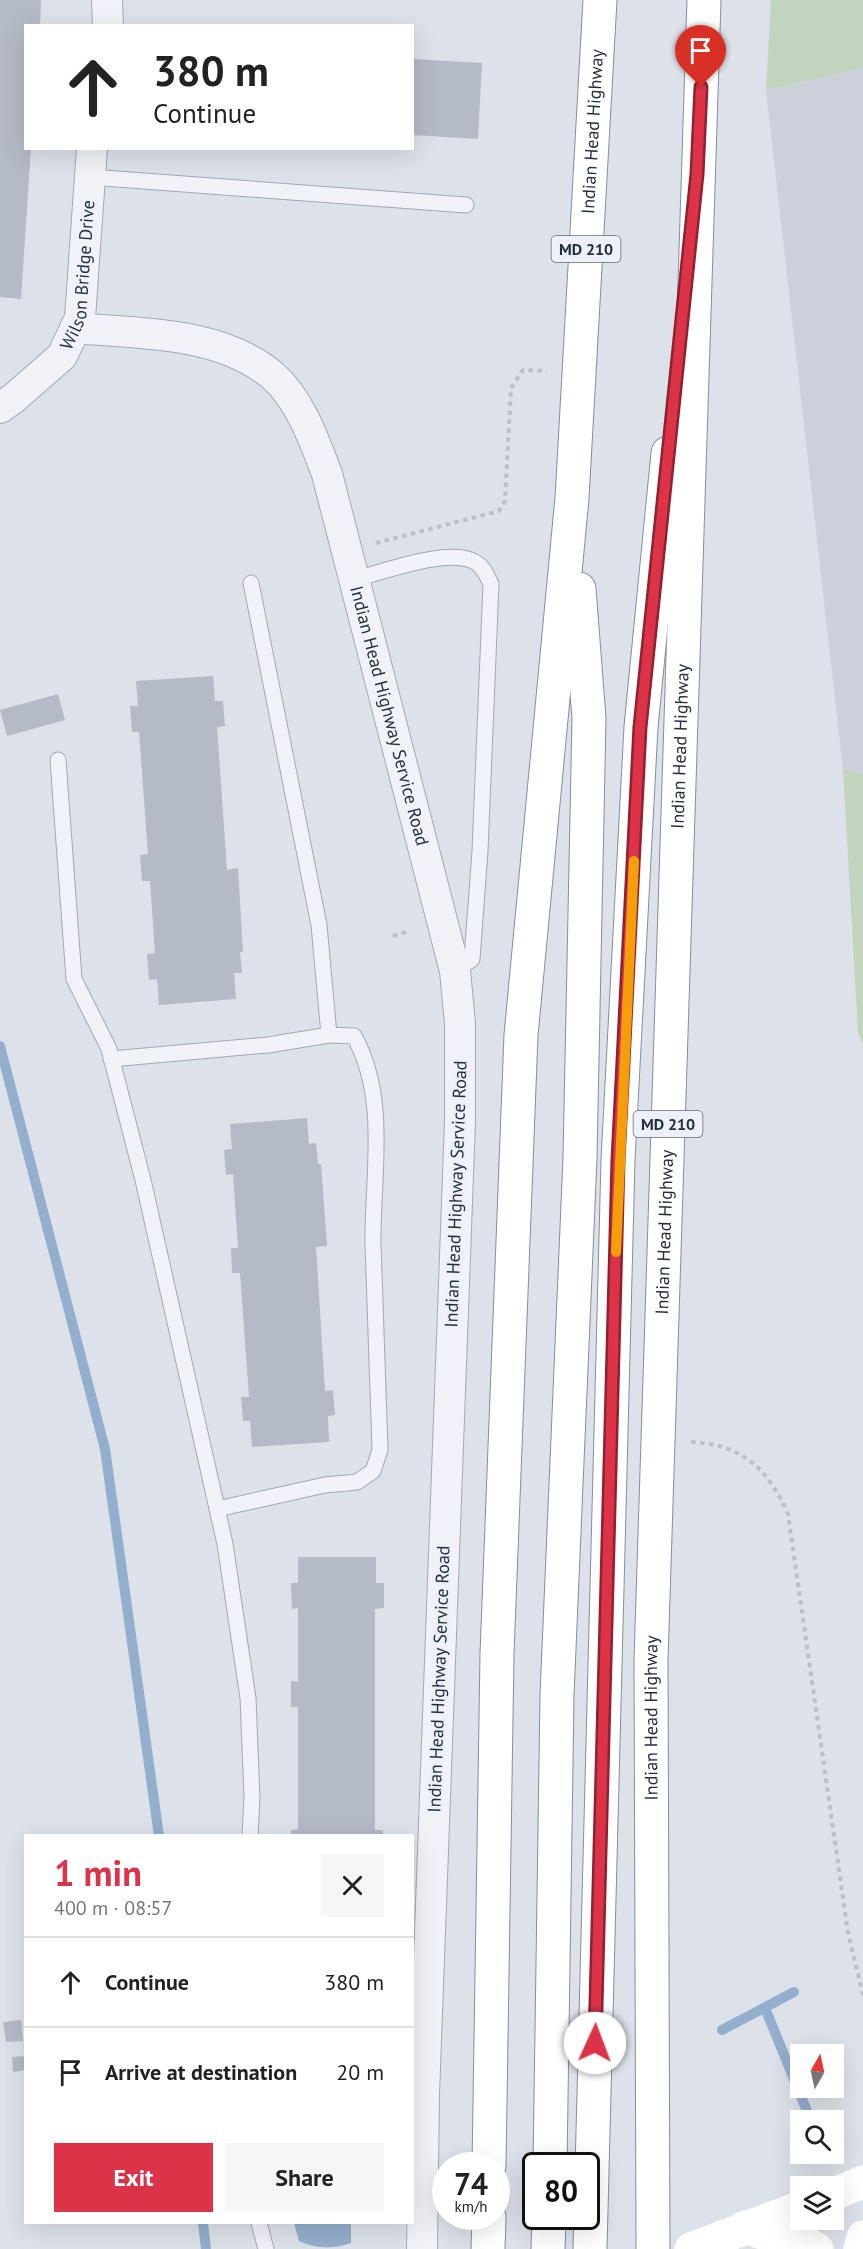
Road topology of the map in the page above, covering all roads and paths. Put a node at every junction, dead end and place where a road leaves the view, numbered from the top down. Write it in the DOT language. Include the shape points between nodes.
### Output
graph roads {
  1 [pos="107,0"];
  2 [pos="600,0"];
  3 [pos="704,0"];
  4 [pos="108,24"];
  5 [pos="91,163"];
  6 [pos="697,174"];
  7 [pos="466,205"];
  8 [pos="75,328"];
  9 [pos="579,373"];
  10 [pos="0,408"];
  11 [pos="572,498"];
  12 [pos="371,544"];
  13 [pos="355,579"];
  14 [pos="251,583"];
  15 [pos="58,760"];
  16 [pos="410,931"];
  17 [pos="393,936"];
  18 [pos="455,971"];
  19 [pos="329,1035"];
  20 [pos="111,1059"];
  21 [pos="658,1442"];
  22 [pos="217,1509"];
  23 [pos="250,1834"];
  24 [pos="863,1995"];
  25 [pos="489,2152"];
  26 [pos="550,2152"];
  27 [pos="863,2182"];
  28 [pos="844,2190"];
  29 [pos="790,2211"];
  30 [pos="259,2224"];
  31 [pos="745,2227"];
  32 [pos="489,2230"];
  33 [pos="549,2230"];
  34 [pos="863,2237"];
  35 [pos="266,2249"];
  36 [pos="422,2249"];
  37 [pos="488,2249"];
  38 [pos="548,2249"];
  39 [pos="590,2249"];
  40 [pos="653,2249"];
  41 [pos="691,2249"];
  42 [pos="817,2249"];
  43 [pos="860,2249"];
  1 -- 4 [label="street"];
  2 -- 9 [label="main road, Indian Head Highway / MD 210"];
  3 -- 6 [label="main road, Indian Head Highway / MD 210"];
  5 -- 7 [label="lane"];
  5 -- 8 [label="street, Wilson Bridge Drive" via="80,318"];
  6 -- 21 [label="main road, Indian Head Highway / MD 210"];
  6 -- 39 [label="main road" via="640,727 621,1101"];
  8 -- 10 [label="street, Wilson Bridge Drive" via="62,356"];
  8 -- 13 [label="street, Indian Head Highway Service Road" via="202,341 239,354 273,376 298,408 313,436"];
  9 -- 11 [label="main road, Indian Head Highway / MD 210"];
  9 -- 12 [label="path" via="523,370 515,379 511,388 505,501 499,512"];
  11 -- 25 [label="main road, Indian Head Highway / MD 210" via="521,1035 497,1654"];
  11 -- 26 [label="main road" via="589,730 580,1158 557,1695"];
  13 -- 18 [label="street, Indian Head Highway Service Road"];
  13 -- 18 [label="lane" via="444,557 462,558 483,568 491,584 472,959"];
  14 -- 19 [label="lane" via="320,925"];
  15 -- 20 [label="lane" via="74,979"];
  16 -- 17 [label="path"];
  18 -- 36 [label="street, Indian Head Highway Service Road" via="460,1023 460,1121 424,2094"];
  19 -- 20 [label="lane"];
  19 -- 22 [label="lane" via="354,1036 365,1056 378,1142 373,1240 380,1450 373,1471 357,1482 325,1485"];
  20 -- 22 [label="lane" via="143,1180"];
  21 -- 24 [label="path" via="719,1444 747,1458 778,1492 788,1514 848,1933"];
  21 -- 40 [label="main road, Indian Head Highway / MD 210" via="651,1660"];
  22 -- 23 [label="lane" via="248,1698"];
  27 -- 28 [label="main road"];
  29 -- 31 [label="main road"];
  30 -- 35 [label="lane"];
  31 -- 41 [label="main road"];
  31 -- 42 [label="main road"];
  32 -- 37 [label="main road"];
  33 -- 38 [label="main road"];
  34 -- 43 [label="main road"];
}
